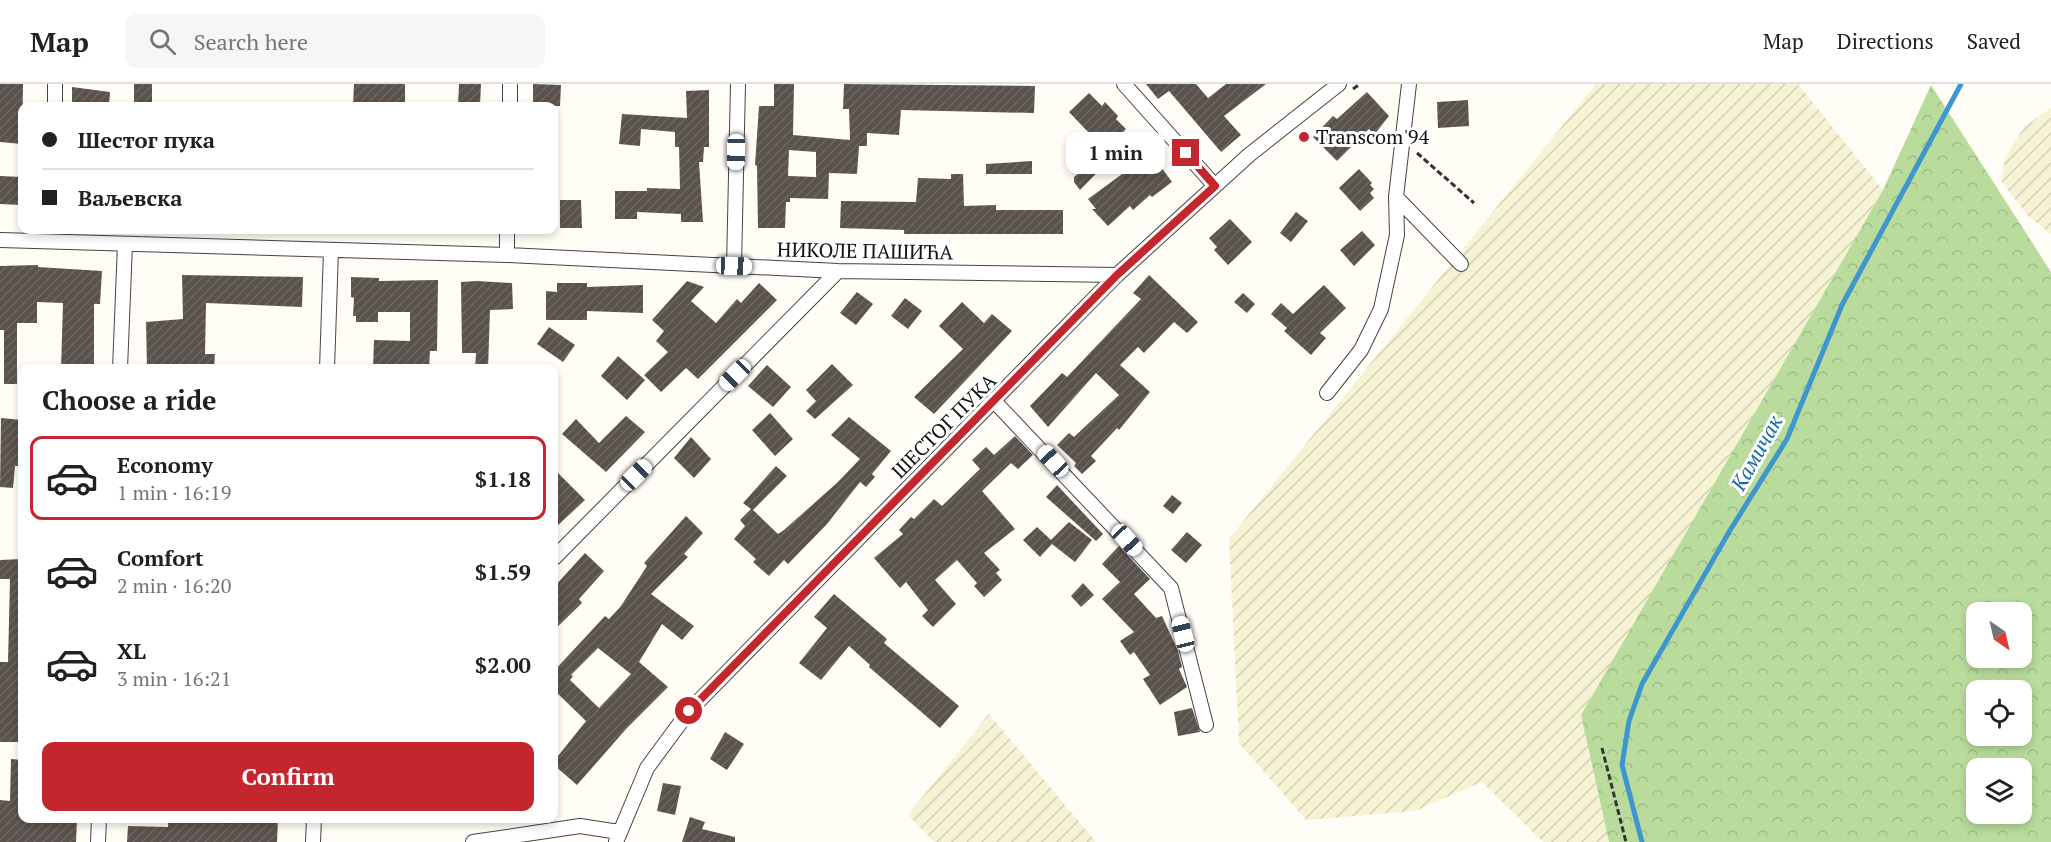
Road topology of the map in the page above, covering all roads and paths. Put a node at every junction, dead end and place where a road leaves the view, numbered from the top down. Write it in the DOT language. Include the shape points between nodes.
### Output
graph roads {
  1 [pos="55,84"];
  2 [pos="510,84"];
  3 [pos="738,84"];
  4 [pos="1124,84"];
  5 [pos="1360,84"];
  6 [pos="1409,84"];
  7 [pos="1342,90"];
  8 [pos="54,102"];
  9 [pos="510,102"];
  10 [pos="1404,142"];
  11 [pos="1215,186"];
  12 [pos="1396,197"];
  13 [pos="1474,203"];
  14 [pos="507,234"];
  15 [pos="50,236"];
  16 [pos="0,240"];
  17 [pos="125,244"];
  18 [pos="331,250"];
  19 [pos="507,255"];
  20 [pos="1461,264"];
  21 [pos="734,266"];
  22 [pos="838,271"];
  23 [pos="1117,275"];
  24 [pos="120,364"];
  25 [pos="327,364"];
  26 [pos="1327,393"];
  27 [pos="995,402"];
  28 [pos="558,554"];
  29 [pos="1206,725"];
  30 [pos="1602,748"];
  31 [pos="99,823"];
  32 [pos="314,823"];
  33 [pos="617,837"];
  34 [pos="98,842"];
  35 [pos="313,842"];
  36 [pos="473,842"];
  37 [pos="1626,842"];
  1 -- 8 [label="street"];
  2 -- 9 [label="street"];
  3 -- 21 [label="street"];
  4 -- 11 [label="street"];
  5 -- 7 [label="path"];
  6 -- 10 [label="street"];
  7 -- 11 [label="street, ШЕСТОГ ПУКА"];
  10 -- 12 [label="street"];
  10 -- 13 [label="path"];
  11 -- 23 [label="street, ШЕСТОГ ПУКА"];
  12 -- 20 [label="street"];
  12 -- 26 [label="street" via="1396,235 1382,309 1361,350"];
  14 -- 19 [label="street"];
  15 -- 16 [label="street, НИКОЛЕ ПАШИЋА"];
  15 -- 17 [label="street, НИКОЛЕ ПАШИЋА"];
  17 -- 18 [label="street, НИКОЛЕ ПАШИЋА"];
  17 -- 24 [label="street"];
  18 -- 19 [label="street, НИКОЛЕ ПАШИЋА"];
  18 -- 25 [label="street"];
  19 -- 21 [label="street, НИКОЛЕ ПАШИЋА"];
  21 -- 22 [label="street, НИКОЛЕ ПАШИЋА"];
  22 -- 23 [label="street, НИКОЛЕ ПАШИЋА"];
  22 -- 28 [label="street"];
  23 -- 27 [label="street, ШЕСТОГ ПУКА"];
  27 -- 29 [label="street" via="1171,588"];
  27 -- 33 [label="street, ШЕСТОГ ПУКА" via="689,711 647,768"];
  30 -- 37 [label="path"];
  31 -- 34 [label="street"];
  32 -- 35 [label="street"];
  33 -- 36 [label="street" via="580,826"];
}
